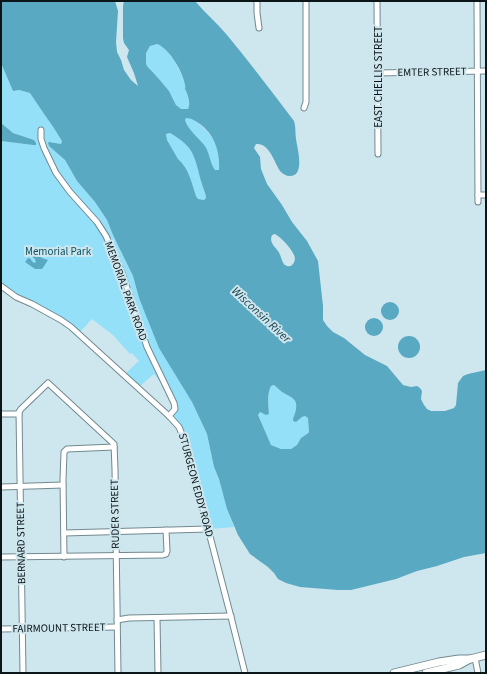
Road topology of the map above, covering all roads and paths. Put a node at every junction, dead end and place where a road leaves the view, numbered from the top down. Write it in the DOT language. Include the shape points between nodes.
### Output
graph roads {
  1 [pos="256,1"];
  2 [pos="306,1"];
  3 [pos="377,1"];
  4 [pos="477,1"];
  5 [pos="259,28"];
  6 [pos="486,71"];
  7 [pos="478,72"];
  8 [pos="377,73"];
  9 [pos="304,108"];
  10 [pos="41,130"];
  11 [pos="378,154"];
  12 [pos="478,195"];
  13 [pos="486,196"];
  14 [pos="478,202"];
  15 [pos="1,286"];
  16 [pos="1,414"];
  17 [pos="19,414"];
  18 [pos="169,416"];
  19 [pos="114,447"];
  20 [pos="20,486"];
  21 [pos="63,486"];
  22 [pos="1,487"];
  23 [pos="208,529"];
  24 [pos="166,530"];
  25 [pos="116,531"];
  26 [pos="64,533"];
  27 [pos="116,556"];
  28 [pos="1,557"];
  29 [pos="21,557"];
  30 [pos="64,557"];
  31 [pos="231,616"];
  32 [pos="157,618"];
  33 [pos="117,620"];
  34 [pos="117,627"];
  35 [pos="1,629"];
  36 [pos="22,629"];
  37 [pos="486,655"];
  38 [pos="472,658"];
  39 [pos="22,673"];
  40 [pos="118,673"];
  41 [pos="158,673"];
  42 [pos="245,673"];
  43 [pos="394,673"];
  44 [pos="426,673"];
  45 [pos="478,673"];
  1 -- 5 [label="street"];
  2 -- 9 [label="street"];
  3 -- 8 [label="street, EAST CHELLIS STREET"];
  4 -- 7 [label="street"];
  6 -- 7 [label="street, EMTER STREET"];
  7 -- 8 [label="street, EMTER STREET"];
  7 -- 12 [label="street"];
  8 -- 11 [label="street, EAST CHELLIS STREET"];
  10 -- 18 [label="street, MEMORIAL PARK ROAD" via="44,148 56,173 97,222 109,243 147,347 174,402 175,409"];
  12 -- 13 [label="street"];
  12 -- 14 [label="street"];
  15 -- 18 [label="street, STURGEON EDDY ROAD" via="71,327"];
  16 -- 17 [label="street"];
  17 -- 19 [label="street" via="20,409 48,383 114,444"];
  17 -- 20 [label="street, BERNARD STREET"];
  18 -- 23 [label="street, STURGEON EDDY ROAD" via="179,425 184,439"];
  19 -- 21 [label="street" via="65,450"];
  19 -- 25 [label="street, RUDER STREET"];
  20 -- 21 [label="street"];
  20 -- 22 [label="street"];
  20 -- 29 [label="street, BERNARD STREET"];
  21 -- 26 [label="street"];
  23 -- 24 [label="street"];
  23 -- 31 [label="street, STURGEON EDDY ROAD"];
  24 -- 25 [label="street"];
  24 -- 27 [label="street" via="167,551 164,555"];
  25 -- 26 [label="street"];
  25 -- 27 [label="street, RUDER STREET"];
  26 -- 30 [label="street"];
  27 -- 30 [label="street"];
  27 -- 33 [label="street, RUDER STREET"];
  28 -- 29 [label="street"];
  29 -- 30 [label="street"];
  29 -- 36 [label="street, BERNARD STREET"];
  31 -- 32 [label="street, FAIRMOUNT STREET"];
  31 -- 42 [label="street, STURGEON EDDY ROAD"];
  32 -- 33 [label="street, FAIRMOUNT STREET"];
  32 -- 41 [label="street"];
  33 -- 34 [label="street, RUDER STREET"];
  34 -- 36 [label="street, FAIRMOUNT STREET"];
  34 -- 40 [label="street, RUDER STREET"];
  35 -- 36 [label="street, FAIRMOUNT STREET"];
  36 -- 39 [label="street, BERNARD STREET"];
  37 -- 38 [label="main road"];
  38 -- 43 [label="main road" via="444,661"];
  38 -- 44 [label="main road" via="459,665"];
  38 -- 45 [label="street"];
}
